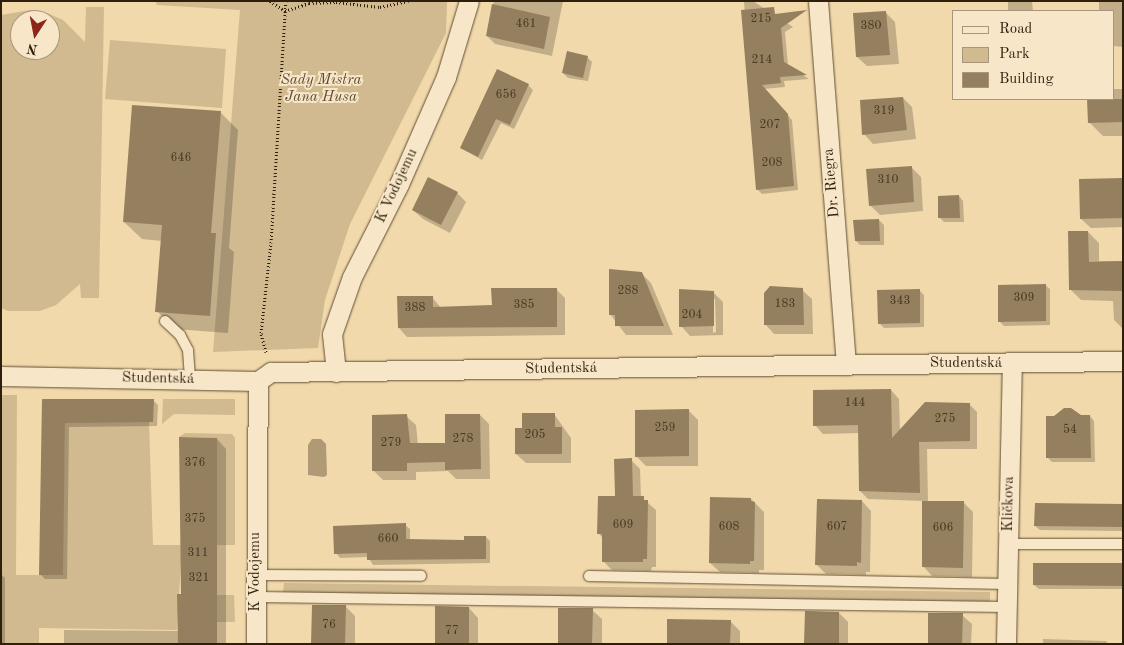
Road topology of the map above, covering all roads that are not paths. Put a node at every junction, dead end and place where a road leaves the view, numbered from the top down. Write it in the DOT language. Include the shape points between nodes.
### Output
graph roads {
  1 [pos="469,1"];
  2 [pos="818,1"];
  3 [pos="165,321"];
  4 [pos="1123,361"];
  5 [pos="1012,364"];
  6 [pos="846,365"];
  7 [pos="336,372"];
  8 [pos="1,376"];
  9 [pos="264,377"];
  10 [pos="190,379"];
  11 [pos="1008,544"];
  12 [pos="1123,544"];
  13 [pos="256,575"];
  14 [pos="421,576"];
  15 [pos="589,576"];
  16 [pos="1007,584"];
  17 [pos="256,597"];
  18 [pos="1006,607"];
  19 [pos="256,644"];
  20 [pos="1006,644"];
  1 -- 7 [label="street, K Vodojemu" via="446,77 399,184 352,277 332,334"];
  2 -- 6 [label="street, Dr. Riegra"];
  3 -- 10 [label="lane" via="180,335 188,350"];
  4 -- 5 [label="street, Studentská"];
  5 -- 6 [label="street, Studentská"];
  5 -- 11 [label="street, Kličkova"];
  6 -- 7 [label="street, Studentská"];
  7 -- 9 [label="street, Studentská"];
  8 -- 10 [label="street, Studentská"];
  9 -- 10 [label="street, Studentská"];
  9 -- 13 [label="street, K Vodojemu"];
  11 -- 12 [label="lane"];
  11 -- 16 [label="street, Kličkova"];
  13 -- 14 [label="lane"];
  13 -- 17 [label="street, K Vodojemu"];
  15 -- 16 [label="lane"];
  16 -- 18 [label="street, Kličkova"];
  17 -- 18 [label="lane"];
  17 -- 19 [label="street, K Vodojemu"];
  18 -- 20 [label="street, Kličkova"];
}
